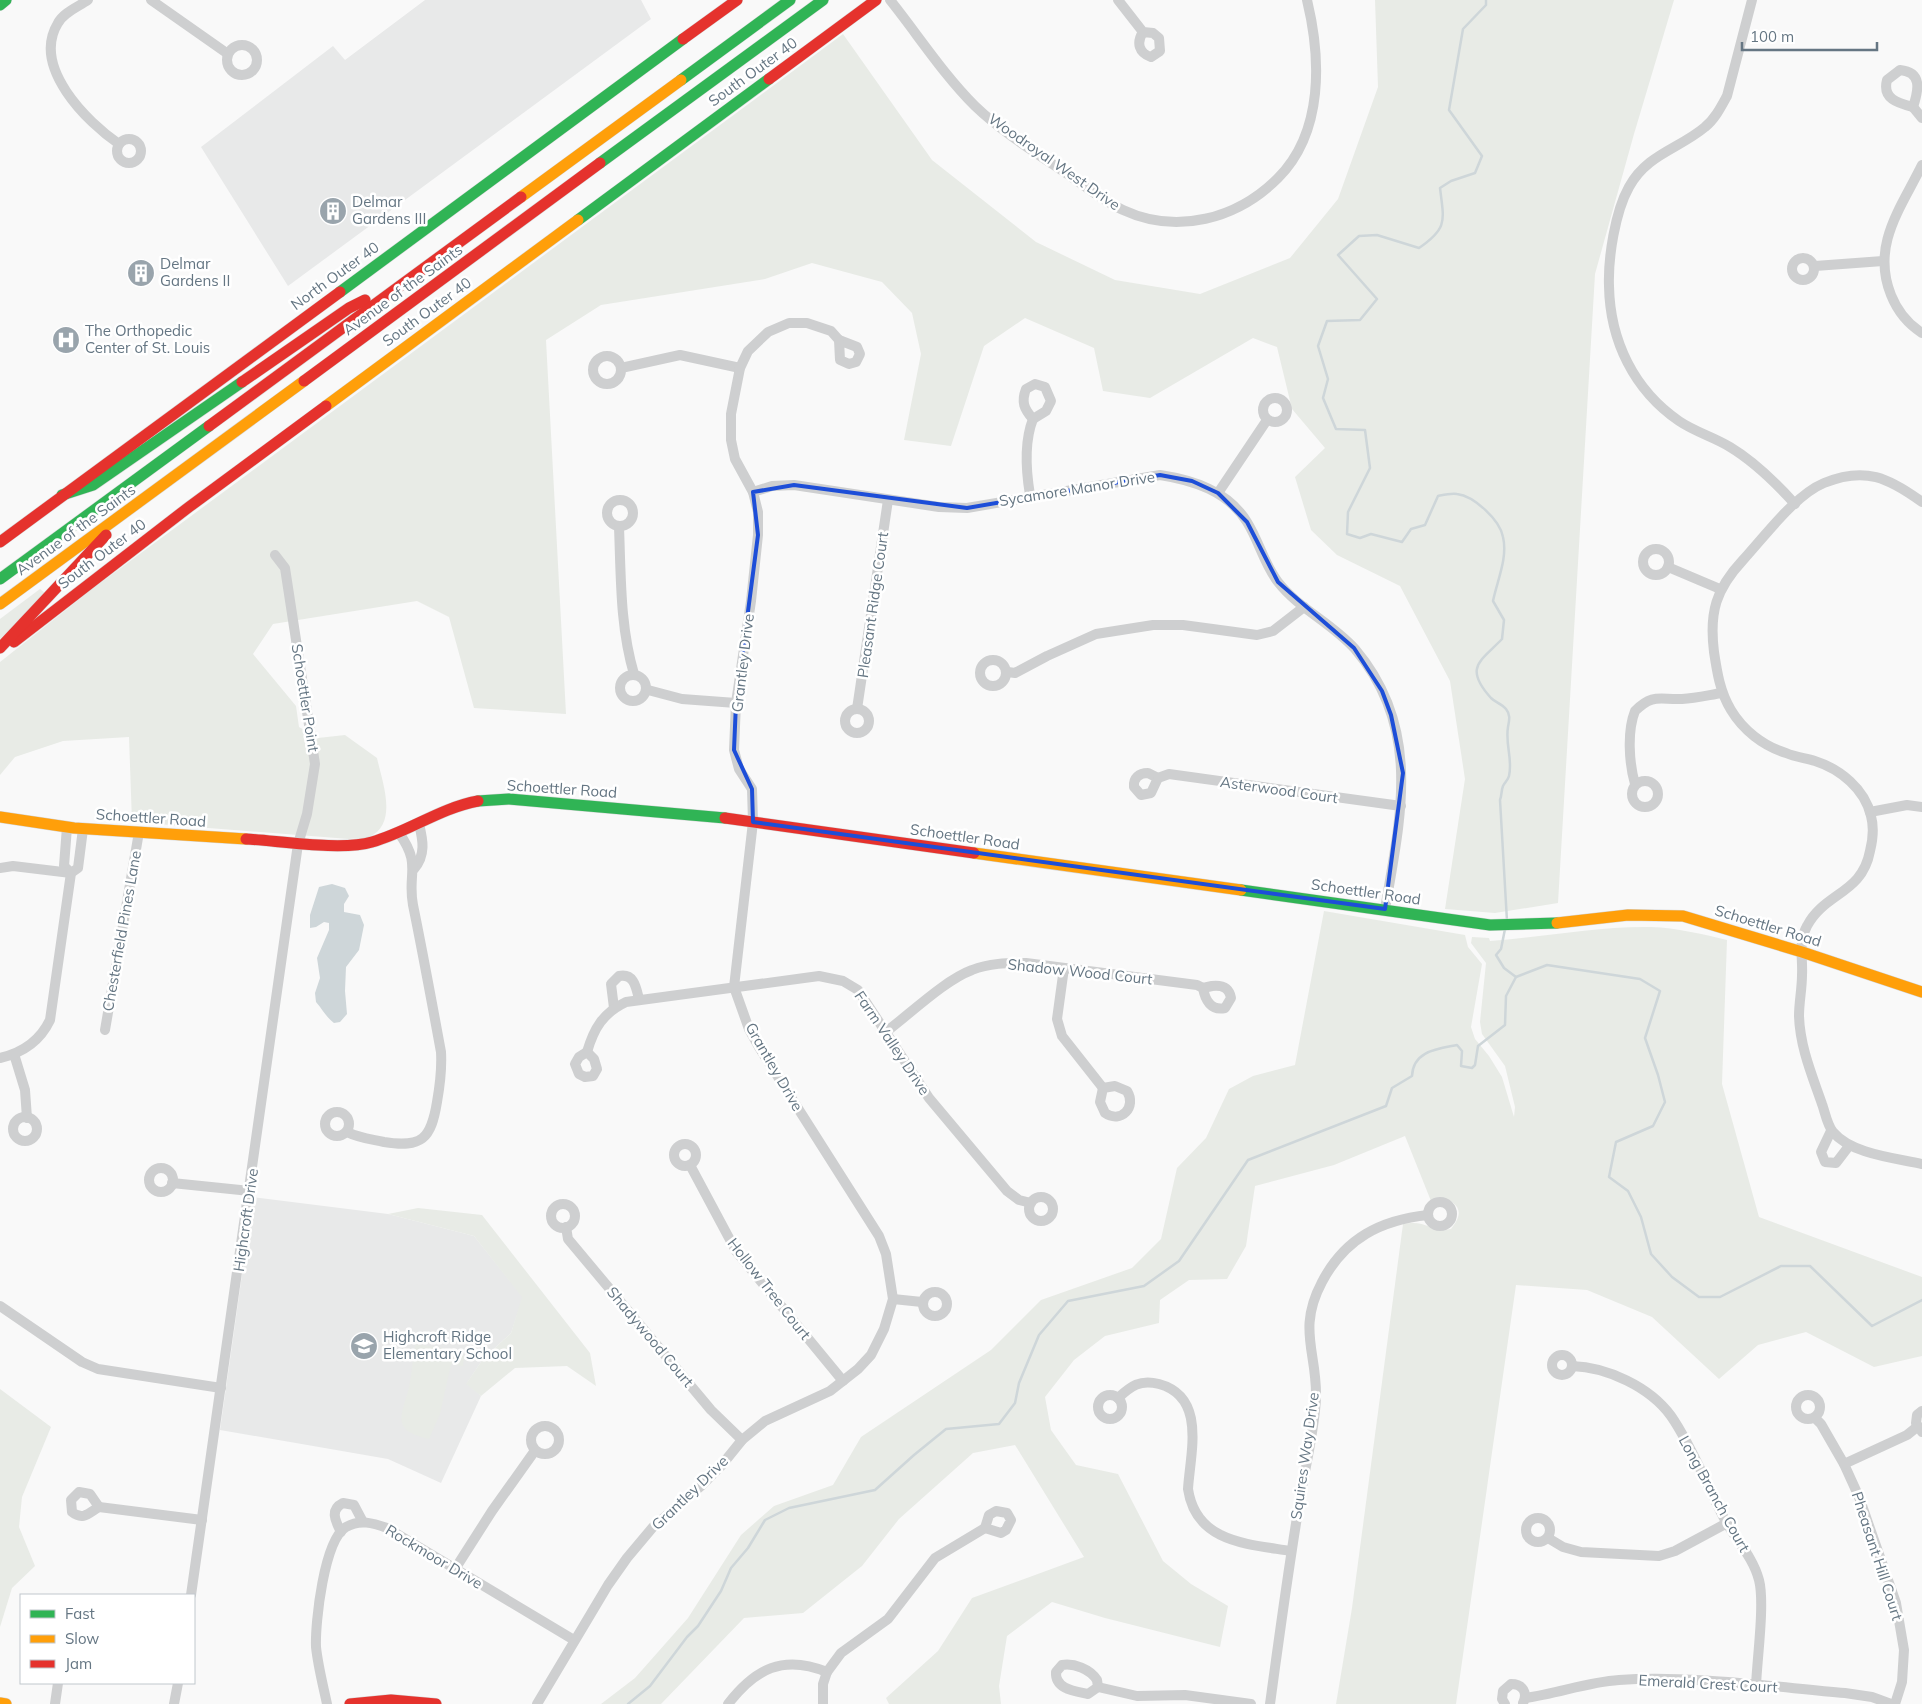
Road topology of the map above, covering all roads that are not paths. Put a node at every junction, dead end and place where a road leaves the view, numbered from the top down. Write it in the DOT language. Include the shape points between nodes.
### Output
graph roads {
  1 [pos="6,0"];
  2 [pos="88,0"];
  3 [pos="151,0"];
  4 [pos="737,0"];
  5 [pos="790,0"];
  6 [pos="823,0"];
  7 [pos="876,0"];
  8 [pos="890,0"];
  9 [pos="1118,0"];
  10 [pos="1307,0"];
  11 [pos="1752,0"];
  12 [pos="0,5"];
  13 [pos="1143,32"];
  14 [pos="228,54"];
  15 [pos="1912,107"];
  16 [pos="1922,118"];
  17 [pos="119,144"];
  18 [pos="1922,166"];
  19 [pos="1883,261"];
  20 [pos="1815,266"];
  21 [pos="408,280"];
  22 [pos="1922,333"];
  23 [pos="838,340"];
  24 [pos="621,368"];
  25 [pos="740,368"];
  26 [pos="1033,419"];
  27 [pos="1268,420"];
  28 [pos="753,492"];
  29 [pos="1218,493"];
  30 [pos="62,495"];
  31 [pos="1030,495"];
  32 [pos="888,500"];
  33 [pos="1922,502"];
  34 [pos="1795,504"];
  35 [pos="130,509"];
  36 [pos="619,528"];
  37 [pos="0,542"];
  38 [pos="275,555"];
  39 [pos="1668,567"];
  40 [pos="0,579"];
  41 [pos="1720,589"];
  42 [pos="0,604"];
  43 [pos="1304,607"];
  44 [pos="0,648"];
  45 [pos="0,653"];
  46 [pos="1008,672"];
  47 [pos="634,674"];
  48 [pos="648,690"];
  49 [pos="1722,693"];
  50 [pos="736,704"];
  51 [pos="857,709"];
  52 [pos="1158,778"];
  53 [pos="1635,784"];
  54 [pos="1401,806"];
  55 [pos="1922,807"];
  56 [pos="1870,812"];
  57 [pos="0,817"];
  58 [pos="753,822"];
  59 [pos="419,824"];
  60 [pos="67,827"];
  61 [pos="83,829"];
  62 [pos="139,832"];
  63 [pos="399,833"];
  64 [pos="298,844"];
  65 [pos="0,868"];
  66 [pos="414,868"];
  67 [pos="71,873"];
  68 [pos="1384,909"];
  69 [pos="1802,952"];
  70 [pos="1064,968"];
  71 [pos="734,987"];
  72 [pos="1203,988"];
  73 [pos="1922,992"];
  74 [pos="639,999"];
  75 [pos="614,1008"];
  76 [pos="106,1030"];
  77 [pos="887,1031"];
  78 [pos="587,1052"];
  79 [pos="14,1054"];
  80 [pos="0,1058"];
  81 [pos="1103,1088"];
  82 [pos="27,1118"];
  83 [pos="1832,1131"];
  84 [pos="347,1132"];
  85 [pos="1849,1146"];
  86 [pos="1922,1164"];
  87 [pos="690,1165"];
  88 [pos="172,1182"];
  89 [pos="250,1191"];
  90 [pos="1031,1204"];
  91 [pos="1428,1214"];
  92 [pos="566,1228"];
  93 [pos="893,1299"];
  94 [pos="922,1302"];
  95 [pos="0,1306"];
  96 [pos="1572,1366"];
  97 [pos="843,1381"];
  98 [pos="220,1388"];
  99 [pos="1118,1398"];
  100 [pos="1922,1411"];
  101 [pos="1814,1418"];
  102 [pos="1919,1429"];
  103 [pos="742,1440"];
  104 [pos="534,1452"];
  105 [pos="1844,1464"];
  106 [pos="99,1507"];
  107 [pos="202,1520"];
  108 [pos="364,1522"];
  109 [pos="1726,1522"];
  110 [pos="985,1528"];
  111 [pos="341,1532"];
  112 [pos="1548,1538"];
  113 [pos="1291,1551"];
  114 [pos="455,1569"];
  115 [pos="191,1594"];
  116 [pos="574,1640"];
  117 [pos="827,1672"];
  118 [pos="58,1684"];
  119 [pos="178,1684"];
  120 [pos="1756,1686"];
  121 [pos="1098,1687"];
  122 [pos="1524,1701"];
  123 [pos="0,1703"];
  124 [pos="6,1704"];
  125 [pos="54,1704"];
  126 [pos="174,1704"];
  127 [pos="327,1704"];
  128 [pos="350,1704"];
  129 [pos="436,1704"];
  130 [pos="537,1704"];
  131 [pos="728,1704"];
  132 [pos="823,1704"];
  133 [pos="1251,1704"];
  134 [pos="1270,1704"];
  135 [pos="1505,1704"];
  136 [pos="1891,1704"];
  137 [pos="1895,1704"];
  1 -- 12 [label="main road"];
  2 -- 17 [label="street" via="58,22 52,48 55,68 78,108"];
  3 -- 14 [label="street"];
  4 -- 30 [label="main road, North Outer 40"];
  5 -- 21 [label="main road, Avenue of the Saints"];
  6 -- 35 [label="main road, Avenue of the Saints"];
  7 -- 45 [label="main road, South Outer 40" via="152,534"];
  8 -- 10 [label="street, Woodroyal West Drive" via="960,90 976,107 1032,151 1122,210 1163,222 1185,223 1239,208 1263,194 1298,152 1311,123 1315,100 1316,78"];
  9 -- 13 [label="street"];
  11 -- 34 [label="street" via="1727,96 1721,106 1706,126 1661,152 1630,186 1620,208 1610,267 1610,310 1619,346 1640,385 1680,422 1746,458"];
  15 -- 16 [label="street"];
  18 -- 19 [label="street" via="1891,225"];
  19 -- 20 [label="street"];
  19 -- 22 [label="street" via="1894,300 1907,320"];
  21 -- 30 [label="main road" via="349,308 93,484"];
  21 -- 40 [label="main road, Avenue of the Saints"];
  23 -- 25 [label="street, Grantley Drive" via="831,331 807,323 789,323 757,340"];
  24 -- 25 [label="street" via="680,355"];
  25 -- 28 [label="street, Grantley Drive" via="731,414 731,440 734,459"];
  26 -- 31 [label="street" via="1026,470"];
  27 -- 29 [label="street"];
  28 -- 32 [label="street, Sycamore Manor Drive" via="772,486 794,485"];
  28 -- 50 [label="street, Grantley Drive" via="758,512 758,535"];
  29 -- 31 [label="street, Sycamore Manor Drive" via="1192,481 1160,475"];
  29 -- 43 [label="street, Sycamore Manor Drive" via="1247,522 1278,582"];
  30 -- 37 [label="main road, North Outer 40"];
  31 -- 32 [label="street, Sycamore Manor Drive" via="967,508"];
  32 -- 51 [label="street, Pleasant Ridge Court"];
  33 -- 34 [label="street" via="1886,479 1865,474 1844,476 1817,486"];
  34 -- 41 [label="street" via="1729,575"];
  35 -- 42 [label="main road, Avenue of the Saints"];
  35 -- 44 [label="main road"];
  36 -- 47 [label="street" via="624,628"];
  38 -- 64 [label="street, Schoettler Point" via="285,568 315,764 307,814"];
  39 -- 41 [label="street"];
  41 -- 49 [label="street" via="1712,631"];
  43 -- 46 [label="street" via="1273,631 1257,635 1183,625 1154,625 1096,634 1016,673"];
  43 -- 54 [label="street, Sycamore Manor Drive" via="1354,648 1382,691 1399,744 1403,773"];
  47 -- 48 [label="street" via="643,679"];
  47 -- 48 [label="street" via="621,681 622,696 634,701"];
  48 -- 50 [label="street" via="682,698"];
  49 -- 53 [label="street" via="1679,699 1663,696 1651,699 1635,711 1631,732"];
  49 -- 56 [label="street" via="1730,710 1764,744 1839,772 1854,785"];
  50 -- 58 [label="street, Grantley Drive" via="734,750 740,769 752,789"];
  52 -- 54 [label="street, Asterwood Court" via="1169,774"];
  54 -- 68 [label="street, Sycamore Manor Drive"];
  55 -- 56 [label="street" via="1907,805"];
  56 -- 69 [label="street" via="1873,826 1868,864 1861,876 1823,904 1808,923 1801,939"];
  57 -- 60 [label="main road, Schoettler Road"];
  58 -- 59 [label="main road, Schoettler Road" via="713,816 486,799 469,802"];
  58 -- 68 [label="main road, Schoettler Road"];
  58 -- 71 [label="street, Grantley Drive"];
  59 -- 63 [label="main road, Schoettler Road"];
  59 -- 66 [label="street" via="422,854 421,861"];
  60 -- 61 [label="main road, Schoettler Road"];
  60 -- 67 [label="street" via="64,866"];
  61 -- 62 [label="main road, Schoettler Road"];
  61 -- 67 [label="street" via="78,868"];
  62 -- 64 [label="main road, Schoettler Road"];
  62 -- 76 [label="street, Chesterfield Pines Lane"];
  63 -- 64 [label="main road, Schoettler Road" via="355,846"];
  63 -- 66 [label="street" via="409,847"];
  64 -- 89 [label="street, Highcroft Drive"];
  65 -- 67 [label="street" via="13,866"];
  66 -- 84 [label="street" via="413,904 441,1052 435,1120 425,1137 403,1145 358,1138"];
  67 -- 79 [label="street" via="53,1012 38,1037"];
  68 -- 69 [label="main road, Schoettler Road" via="1510,926 1628,915 1683,916"];
  69 -- 73 [label="main road, Schoettler Road"];
  69 -- 83 [label="street" via="1800,1034"];
  70 -- 72 [label="street, Shadow Wood Court"];
  70 -- 77 [label="street, Shadow Wood Court" via="1001,963 971,970"];
  70 -- 81 [label="street" via="1057,1019 1062,1036"];
  71 -- 74 [label="street, Farm Valley Drive"];
  71 -- 77 [label="street, Farm Valley Drive" via="832,977 858,990"];
  71 -- 93 [label="street, Grantley Drive" via="759,1047 879,1236 886,1254"];
  74 -- 75 [label="street, Farm Valley Drive"];
  74 -- 75 [label="street" via="633,980 619,976 611,984"];
  75 -- 78 [label="street, Farm Valley Drive" via="598,1024"];
  77 -- 90 [label="street, Farm Valley Drive" via="952,1127 1008,1191"];
  79 -- 80 [label="street"];
  79 -- 82 [label="street" via="25,1090"];
  83 -- 85 [label="street"];
  83 -- 85 [label="street" via="1821,1152 1825,1162 1836,1163"];
  85 -- 86 [label="street"];
  87 -- 97 [label="street, Hollow Tree Court" via="736,1250"];
  88 -- 89 [label="street"];
  89 -- 98 [label="street, Highcroft Drive"];
  91 -- 113 [label="street, Squires Way Drive" via="1403,1217 1364,1234 1335,1262 1315,1297 1308,1336 1316,1398"];
  92 -- 103 [label="street, Shadywood Court" via="568,1239 711,1410"];
  93 -- 94 [label="street"];
  93 -- 97 [label="street, Grantley Drive" via="884,1329 871,1355"];
  95 -- 98 [label="street" via="82,1362 98,1369"];
  96 -- 109 [label="street, Long Branch Court" via="1591,1367 1617,1375 1662,1406"];
  97 -- 103 [label="street, Grantley Drive" via="810,1401 765,1421"];
  98 -- 107 [label="street, Highcroft Drive"];
  99 -- 113 [label="street" via="1140,1382 1161,1385 1180,1396 1193,1424 1188,1489 1189,1499 1199,1518 1212,1531 1235,1542"];
  100 -- 102 [label="street" via="1916,1419"];
  101 -- 105 [label="street, Pheasant Hill Court" via="1821,1424"];
  102 -- 105 [label="street"];
  103 -- 116 [label="street, Grantley Drive" via="722,1466 642,1540 608,1585"];
  104 -- 114 [label="street"];
  105 -- 137 [label="street, Pheasant Hill Court" via="1859,1497 1900,1620 1904,1668"];
  106 -- 107 [label="street"];
  107 -- 115 [label="street, Highcroft Drive"];
  108 -- 111 [label="street"];
  108 -- 111 [label="street" via="354,1505 343,1503 335,1512"];
  108 -- 114 [label="street, Rockmoor Drive" via="387,1528"];
  109 -- 112 [label="street" via="1675,1551 1659,1556 1581,1552"];
  109 -- 120 [label="street, Long Branch Court" via="1746,1552 1759,1581"];
  110 -- 117 [label="street" via="935,1558 888,1619 842,1653"];
  111 -- 127 [label="street" via="328,1560 316,1632"];
  113 -- 134 [label="street, Squires Way Drive"];
  114 -- 116 [label="street, Rockmoor Drive"];
  116 -- 130 [label="street, Grantley Drive"];
  117 -- 131 [label="street" via="794,1663 763,1671 741,1687"];
  117 -- 132 [label="street"];
  118 -- 125 [label="street"];
  119 -- 126 [label="street"];
  120 -- 122 [label="street, Emerald Crest Court" via="1620,1680 1582,1684"];
  120 -- 136 [label="street, Emerald Crest Court" via="1845,1693"];
  121 -- 133 [label="street" via="1137,1696 1185,1695"];
  122 -- 135 [label="street, Emerald Crest Court" via="1522,1687 1511,1684 1502,1691"];
  123 -- 124 [label="main road"];
  128 -- 129 [label="main road" via="391,1700"];
}
